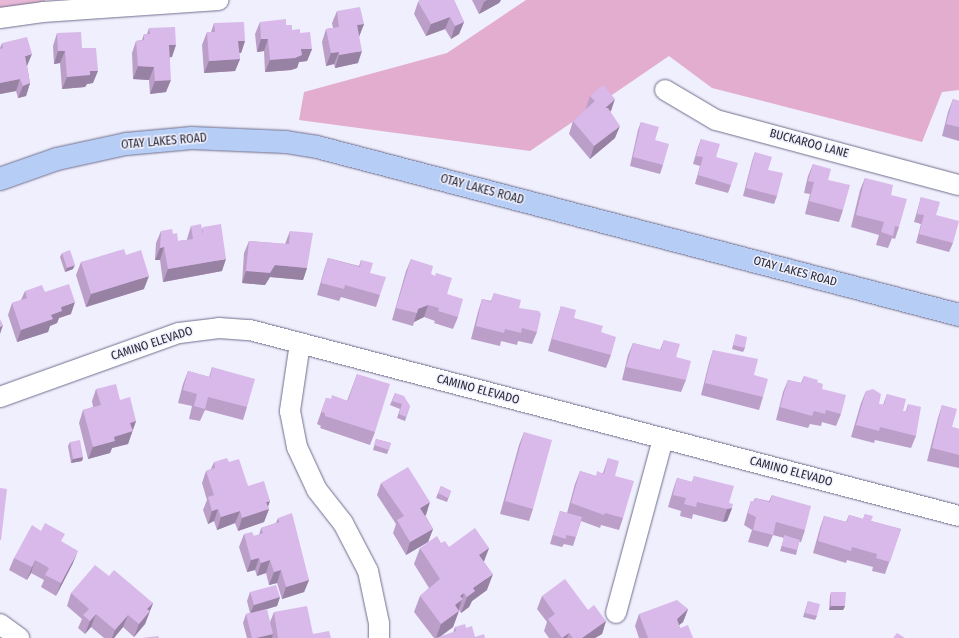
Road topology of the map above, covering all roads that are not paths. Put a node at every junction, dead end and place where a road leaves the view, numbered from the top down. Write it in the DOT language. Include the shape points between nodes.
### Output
graph roads {
  1 [pos="218,0"];
  2 [pos="0,18"];
  3 [pos="665,90"];
  4 [pos="0,179"];
  5 [pos="959,185"];
  6 [pos="959,315"];
  7 [pos="300,343"];
  8 [pos="0,397"];
  9 [pos="664,439"];
  10 [pos="959,516"];
  11 [pos="616,613"];
  12 [pos="0,624"];
  13 [pos="19,638"];
  14 [pos="379,638"];
  1 -- 2 [label="street" via="43,12"];
  3 -- 5 [label="street, BUCKAROO LANE" via="716,120"];
  4 -- 6 [label="main road, OTAY LAKES ROAD" via="57,159 126,144 192,138 286,142 317,147"];
  7 -- 8 [label="street, CAMINO ELEVADO" via="242,329 192,331 160,339"];
  7 -- 9 [label="street, CAMINO ELEVADO"];
  7 -- 14 [label="street" via="290,411 297,446 317,490 343,523 368,571 379,622"];
  9 -- 10 [label="street, CAMINO ELEVADO"];
  9 -- 11 [label="street"];
  12 -- 13 [label="street"];
}
